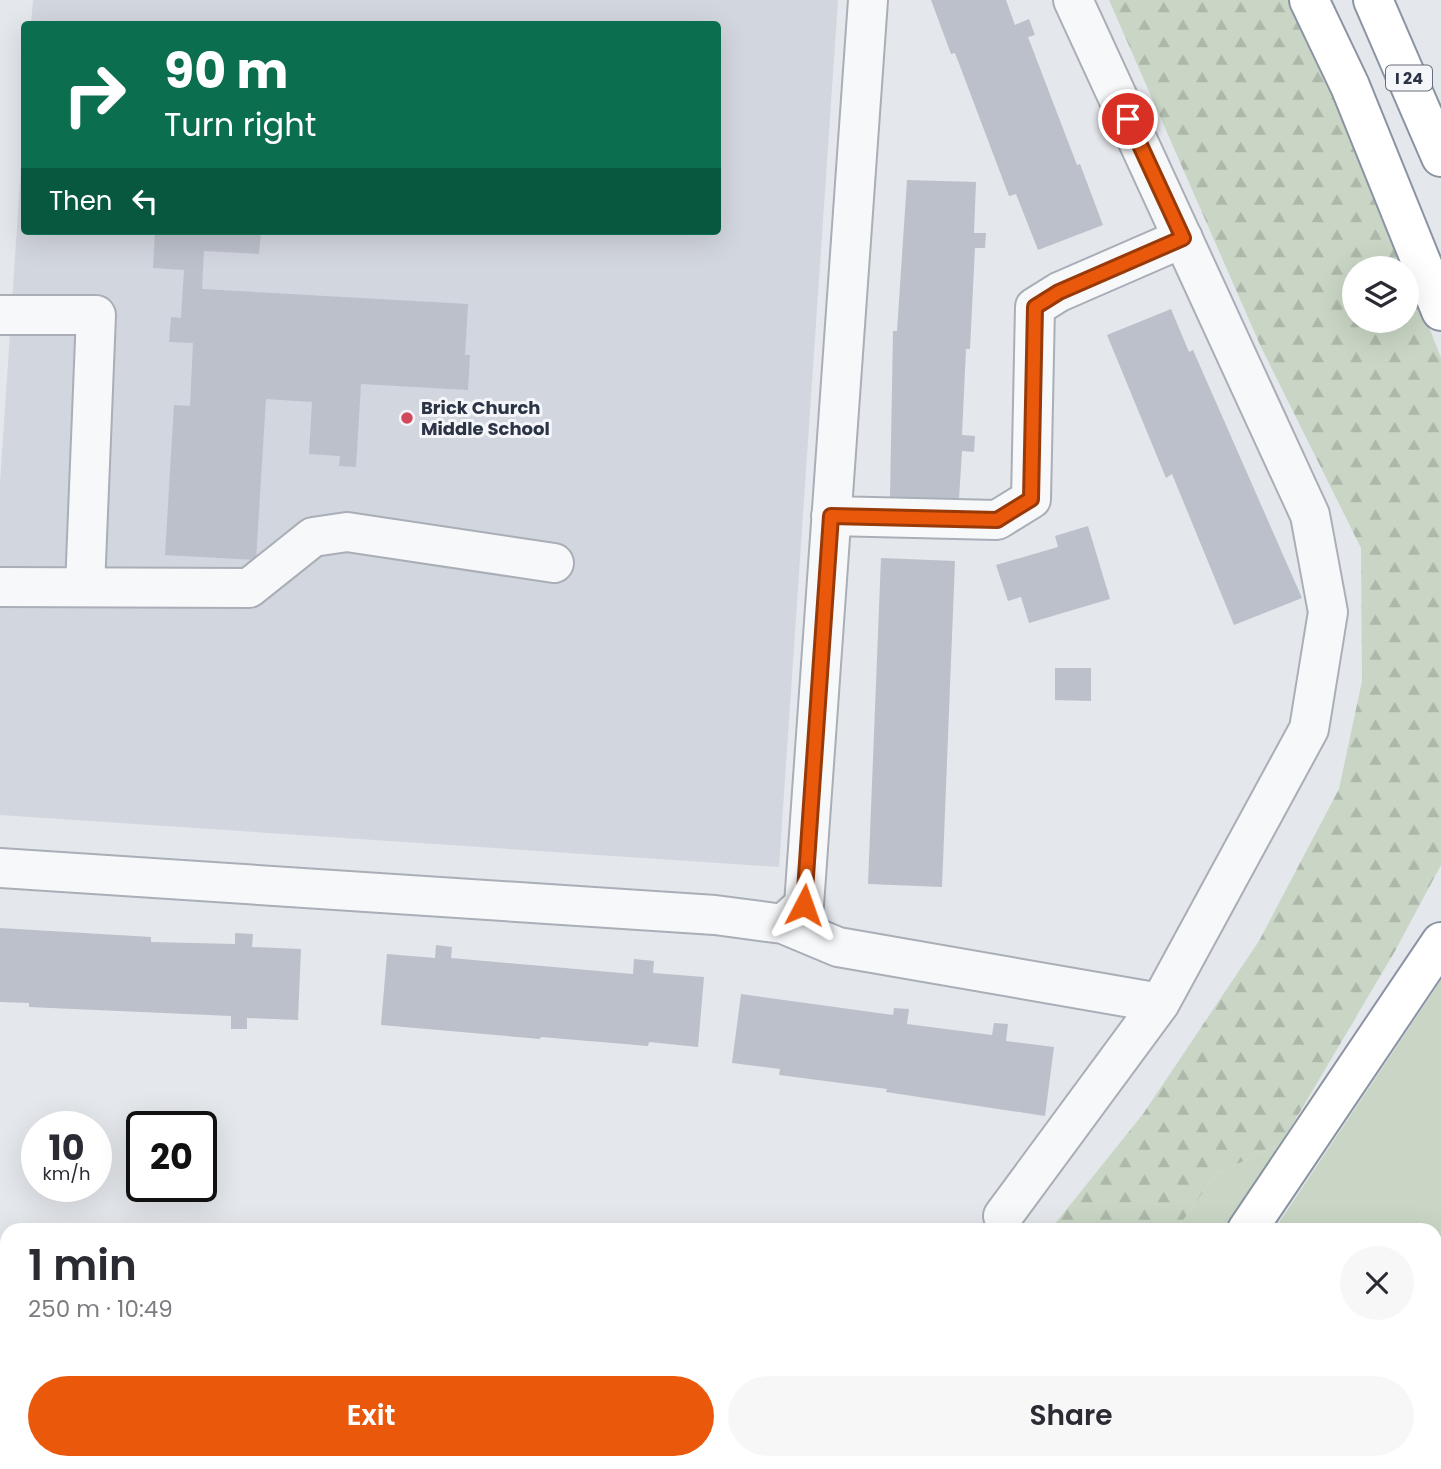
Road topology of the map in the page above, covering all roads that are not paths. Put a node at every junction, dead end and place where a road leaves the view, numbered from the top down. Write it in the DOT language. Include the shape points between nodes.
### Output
graph roads {
  1 [pos="868,0"];
  2 [pos="1073,0"];
  3 [pos="1309,0"];
  4 [pos="1373,0"];
  5 [pos="1441,158"];
  6 [pos="1183,238"];
  7 [pos="1441,311"];
  8 [pos="0,314"];
  9 [pos="831,516"];
  10 [pos="554,563"];
  11 [pos="0,587"];
  12 [pos="85,587"];
  13 [pos="0,867"];
  14 [pos="783,924"];
  15 [pos="1441,942"];
  16 [pos="1160,1003"];
  17 [pos="1003,1216"];
  18 [pos="1252,1223"];
  1 -- 9 [label="lane"];
  2 -- 6 [label="lane"];
  3 -- 7 [label="highway" via="1350,86"];
  4 -- 5 [label="highway, I 24"];
  6 -- 9 [label="lane" via="1035,307 1031,499 997,520"];
  6 -- 16 [label="lane" via="1310,515 1328,612 1309,729"];
  8 -- 12 [label="lane" via="96,315"];
  9 -- 14 [label="lane" via="804,905"];
  10 -- 12 [label="lane" via="347,532 313,537 249,588"];
  11 -- 12 [label="lane"];
  13 -- 14 [label="lane" via="715,915"];
  14 -- 16 [label="lane" via="838,947"];
  15 -- 18 [label="highway"];
  16 -- 17 [label="lane"];
}
